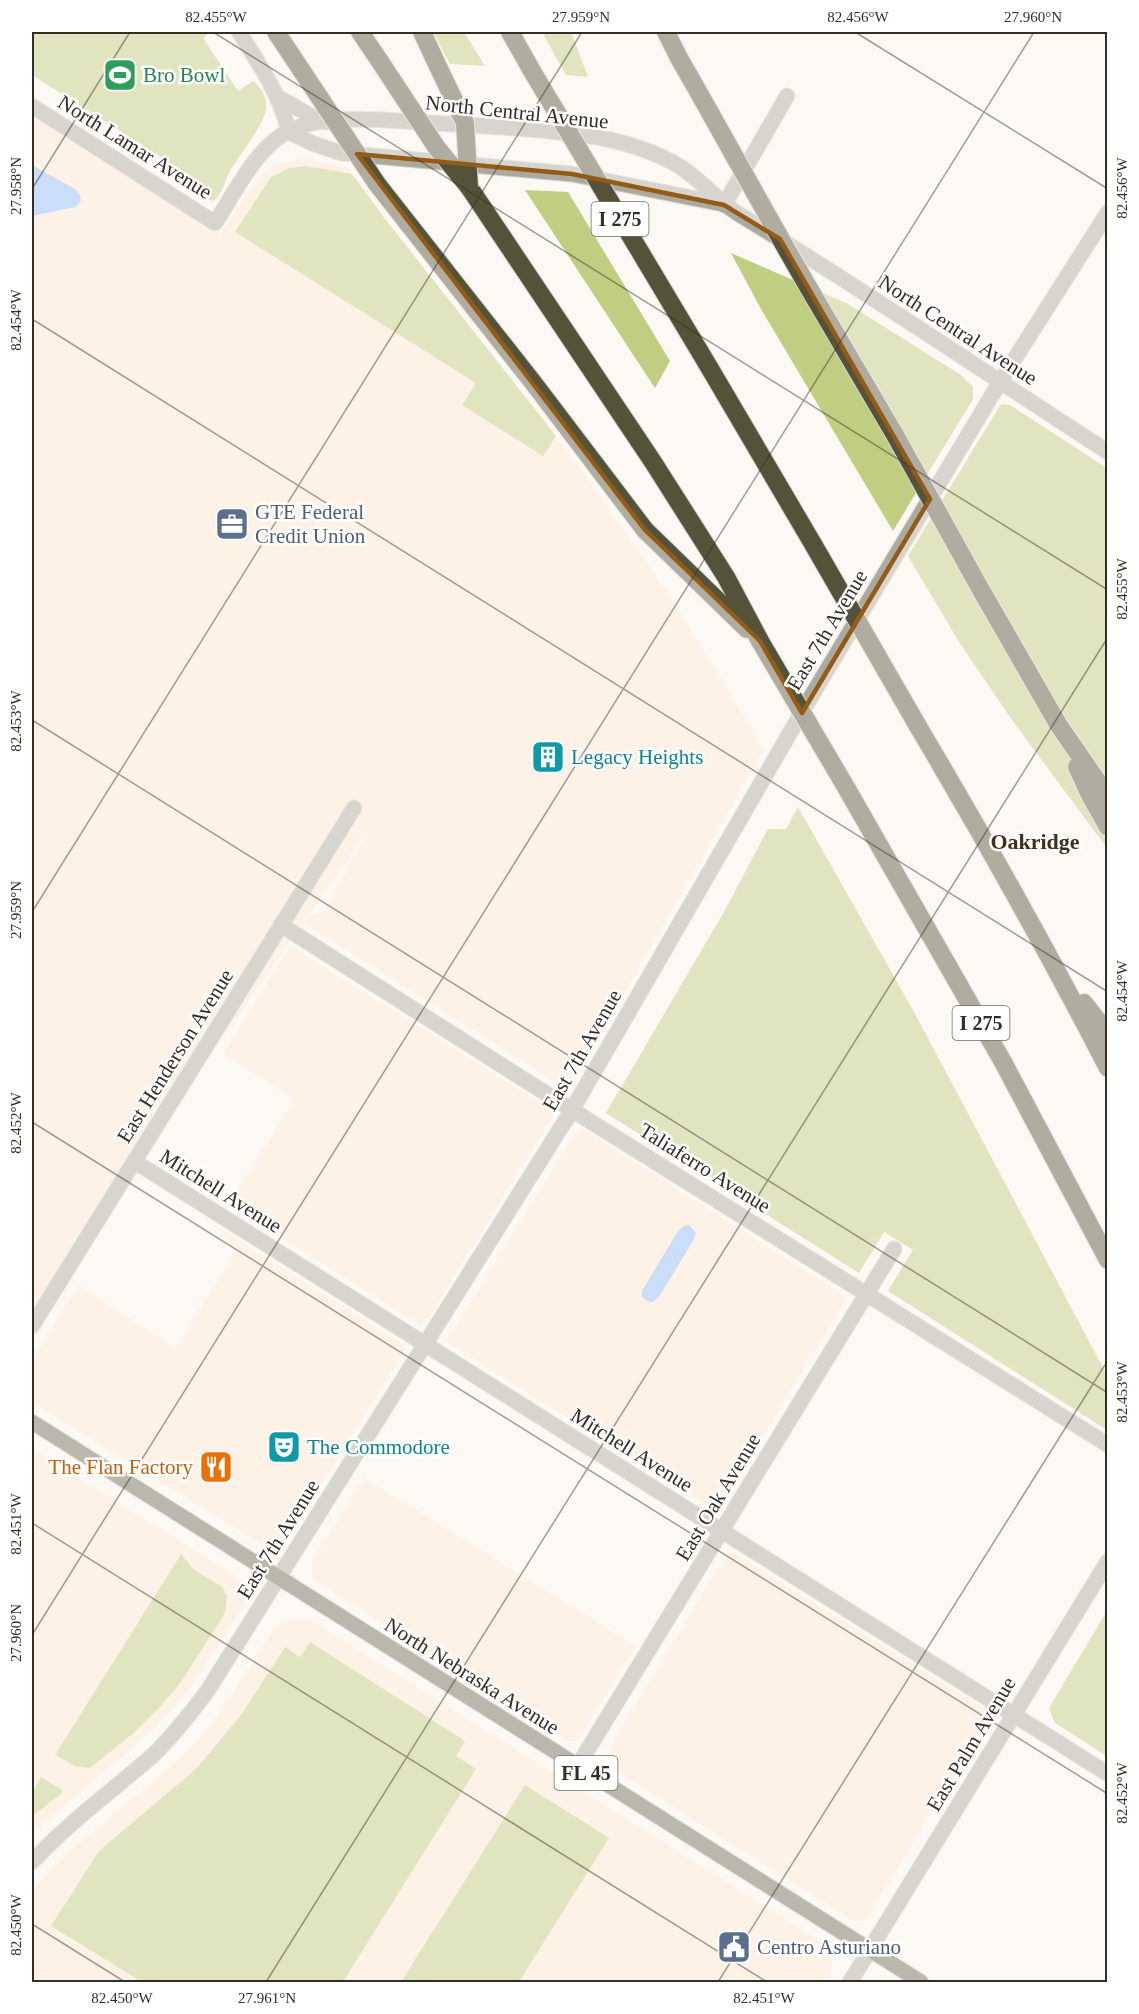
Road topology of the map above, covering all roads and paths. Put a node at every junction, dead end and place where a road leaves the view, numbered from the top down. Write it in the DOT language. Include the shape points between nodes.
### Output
graph roads {
  1 [pos="238,32"];
  2 [pos="276,32"];
  3 [pos="360,32"];
  4 [pos="422,32"];
  5 [pos="510,32"];
  6 [pos="666,32"];
  7 [pos="787,96"];
  8 [pos="278,97"];
  9 [pos="32,106"];
  10 [pos="326,122"];
  11 [pos="289,132"];
  12 [pos="469,187"];
  13 [pos="724,205"];
  14 [pos="1107,212"];
  15 [pos="1000,382"];
  16 [pos="1107,452"];
  17 [pos="760,641"];
  18 [pos="1058,724"];
  19 [pos="1107,797"];
  20 [pos="354,808"];
  21 [pos="1107,826"];
  22 [pos="281,925"];
  23 [pos="1043,945"];
  24 [pos="1107,1034"];
  25 [pos="1107,1068"];
  26 [pos="572,1110"];
  27 [pos="134,1161"];
  28 [pos="894,1249"];
  29 [pos="1107,1260"];
  30 [pos="866,1294"];
  31 [pos="32,1326"];
  32 [pos="425,1344"];
  33 [pos="32,1422"];
  34 [pos="1107,1445"];
  35 [pos="722,1531"];
  36 [pos="1107,1561"];
  37 [pos="278,1578"];
  38 [pos="1013,1714"];
  39 [pos="577,1767"];
  40 [pos="1107,1774"];
  41 [pos="32,1862"];
  42 [pos="871,1950"];
  43 [pos="850,1983"];
  44 [pos="857,1983"];
  45 [pos="921,1983"];
  1 -- 8 [label="street"];
  2 -- 17 [label="highway, bridge" via="377,184 645,530"];
  3 -- 12 [label="highway, I 275, bridge" via="437,147"];
  4 -- 12 [label="highway, bridge" via="465,123"];
  5 -- 23 [label="highway, I 275, bridge" via="813,544"];
  6 -- 18 [label="highway, bridge" via="755,196"];
  7 -- 13 [label="street"];
  8 -- 10 [label="street"];
  8 -- 11 [label="street"];
  9 -- 11 [label="street, North Lamar Avenue" via="215,223 257,159"];
  10 -- 11 [label="street, North Central Avenue"];
  10 -- 13 [label="street, North Central Avenue" via="365,120 584,135 648,151 675,163"];
  11 -- 13 [label="street, North Central Avenue" via="340,153 572,174"];
  12 -- 17 [label="highway, I 275" via="653,462 726,577"];
  13 -- 15 [label="street, North Central Avenue"];
  14 -- 15 [label="street, East 7th Avenue"];
  15 -- 16 [label="street, North Central Avenue"];
  15 -- 26 [label="street, East 7th Avenue"];
  17 -- 29 [label="highway, I 275, bridge" via="1003,1062"];
  18 -- 19 [label="highway"];
  18 -- 21 [label="highway"];
  20 -- 22 [label="street, East Henderson Avenue"];
  22 -- 26 [label="street, Taliaferro Avenue"];
  22 -- 27 [label="street, East Henderson Avenue"];
  23 -- 24 [label="highway"];
  23 -- 25 [label="highway, I 275"];
  26 -- 30 [label="street, Taliaferro Avenue"];
  26 -- 32 [label="street, East 7th Avenue"];
  27 -- 31 [label="street, East Henderson Avenue"];
  27 -- 32 [label="street, Mitchell Avenue"];
  28 -- 30 [label="street, East Oak Avenue"];
  30 -- 34 [label="street, Taliaferro Avenue"];
  30 -- 35 [label="street, East Oak Avenue"];
  32 -- 35 [label="street, Mitchell Avenue"];
  32 -- 37 [label="street, East 7th Avenue"];
  33 -- 37 [label="main road, North Nebraska Avenue / FL 45"];
  35 -- 38 [label="street, Mitchell Avenue"];
  35 -- 39 [label="street, East Oak Avenue"];
  36 -- 38 [label="street, East Palm Avenue"];
  37 -- 39 [label="main road, North Nebraska Avenue / FL 45"];
  37 -- 41 [label="street, East 7th Avenue" via="208,1690 182,1724"];
  38 -- 40 [label="street, Mitchell Avenue"];
  38 -- 42 [label="street, East Palm Avenue"];
  39 -- 42 [label="main road, North Nebraska Avenue / FL 45"];
  42 -- 43 [label="street, East Palm Avenue"];
  42 -- 44 [label="street, East Palm Avenue"];
  42 -- 45 [label="main road, North Nebraska Avenue / FL 45"];
}
